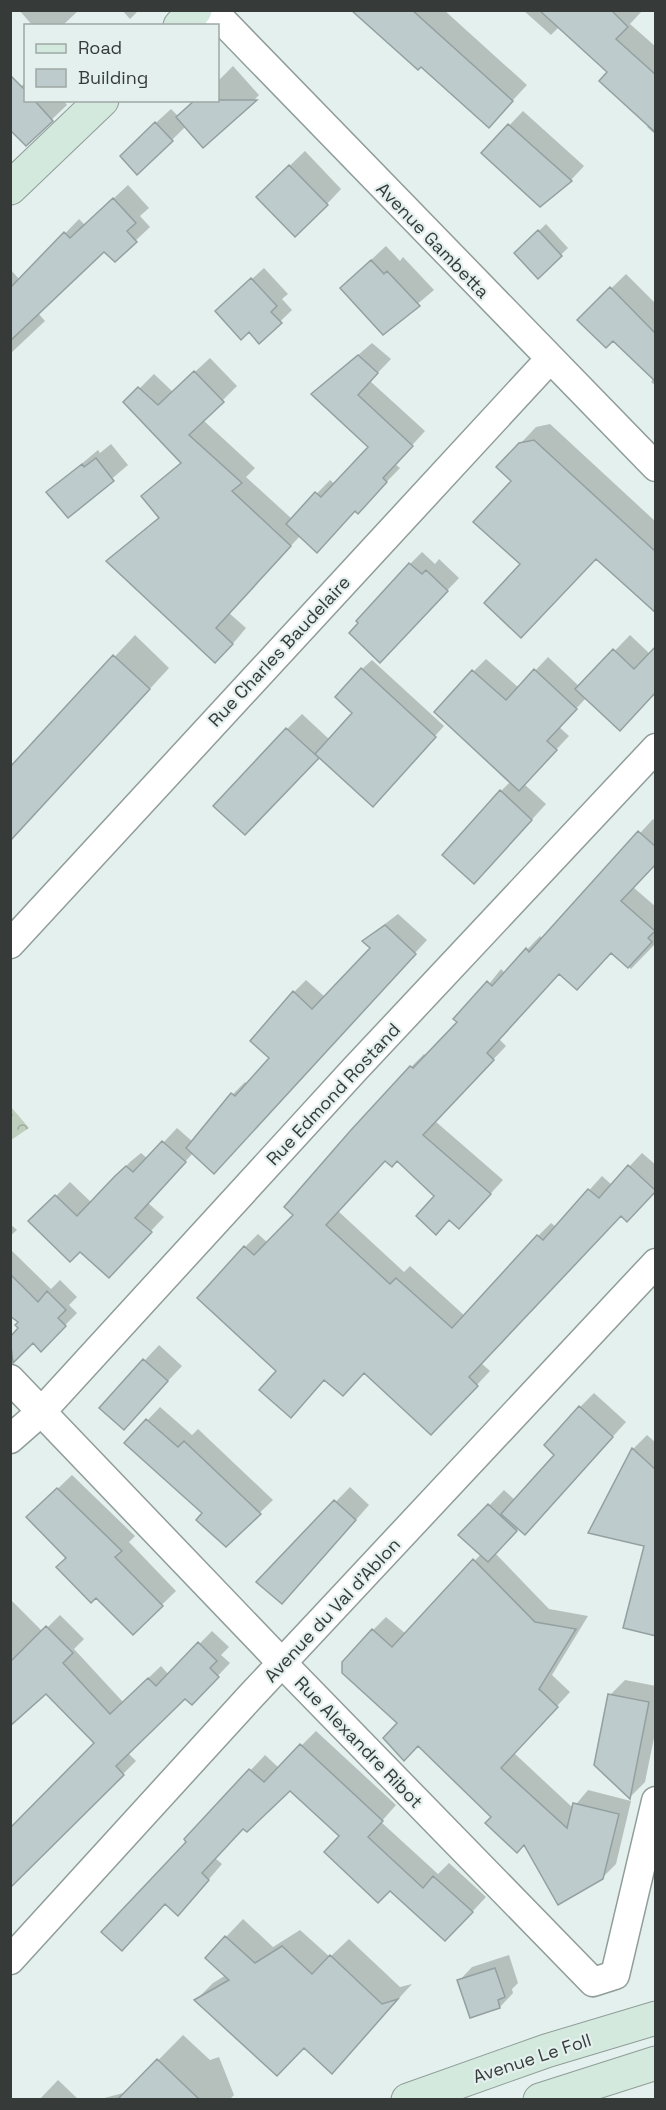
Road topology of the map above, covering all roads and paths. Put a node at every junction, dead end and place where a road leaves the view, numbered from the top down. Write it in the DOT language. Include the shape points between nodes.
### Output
graph roads {
  1 [pos="195,10"];
  2 [pos="213,10"];
  3 [pos="182,24"];
  4 [pos="100,102"];
  5 [pos="10,188"];
  6 [pos="549,360"];
  7 [pos="656,467"];
  8 [pos="656,748"];
  9 [pos="10,944"];
  10 [pos="656,1263"];
  11 [pos="10,1379"];
  12 [pos="42,1411"];
  13 [pos="10,1439"];
  14 [pos="282,1664"];
  15 [pos="656,1801"];
  16 [pos="10,1960"];
  17 [pos="656,2018"];
  18 [pos="656,2063"];
  19 [pos="408,2100"];
  20 [pos="540,2100"];
  1 -- 3 [label="main road"];
  2 -- 6 [label="street, Avenue Gambetta"];
  4 -- 5 [label="main road"];
  6 -- 7 [label="street, Avenue Gambetta"];
  6 -- 9 [label="street, Rue Charles Baudelaire"];
  8 -- 12 [label="street, Rue Edmond Rostand"];
  10 -- 14 [label="street, Avenue du Val d'Ablon"];
  11 -- 12 [label="street, Rue Alexandre Ribot"];
  12 -- 13 [label="street, Rue Edmond Rostand"];
  12 -- 14 [label="street, Rue Alexandre Ribot"];
  14 -- 15 [label="street, Rue Alexandre Ribot" via="592,1982 615,1975"];
  14 -- 16 [label="street, Avenue du Val d'Ablon"];
  17 -- 19 [label="main road, Avenue Le Foll" via="546,2051"];
  18 -- 20 [label="main road"];
}
